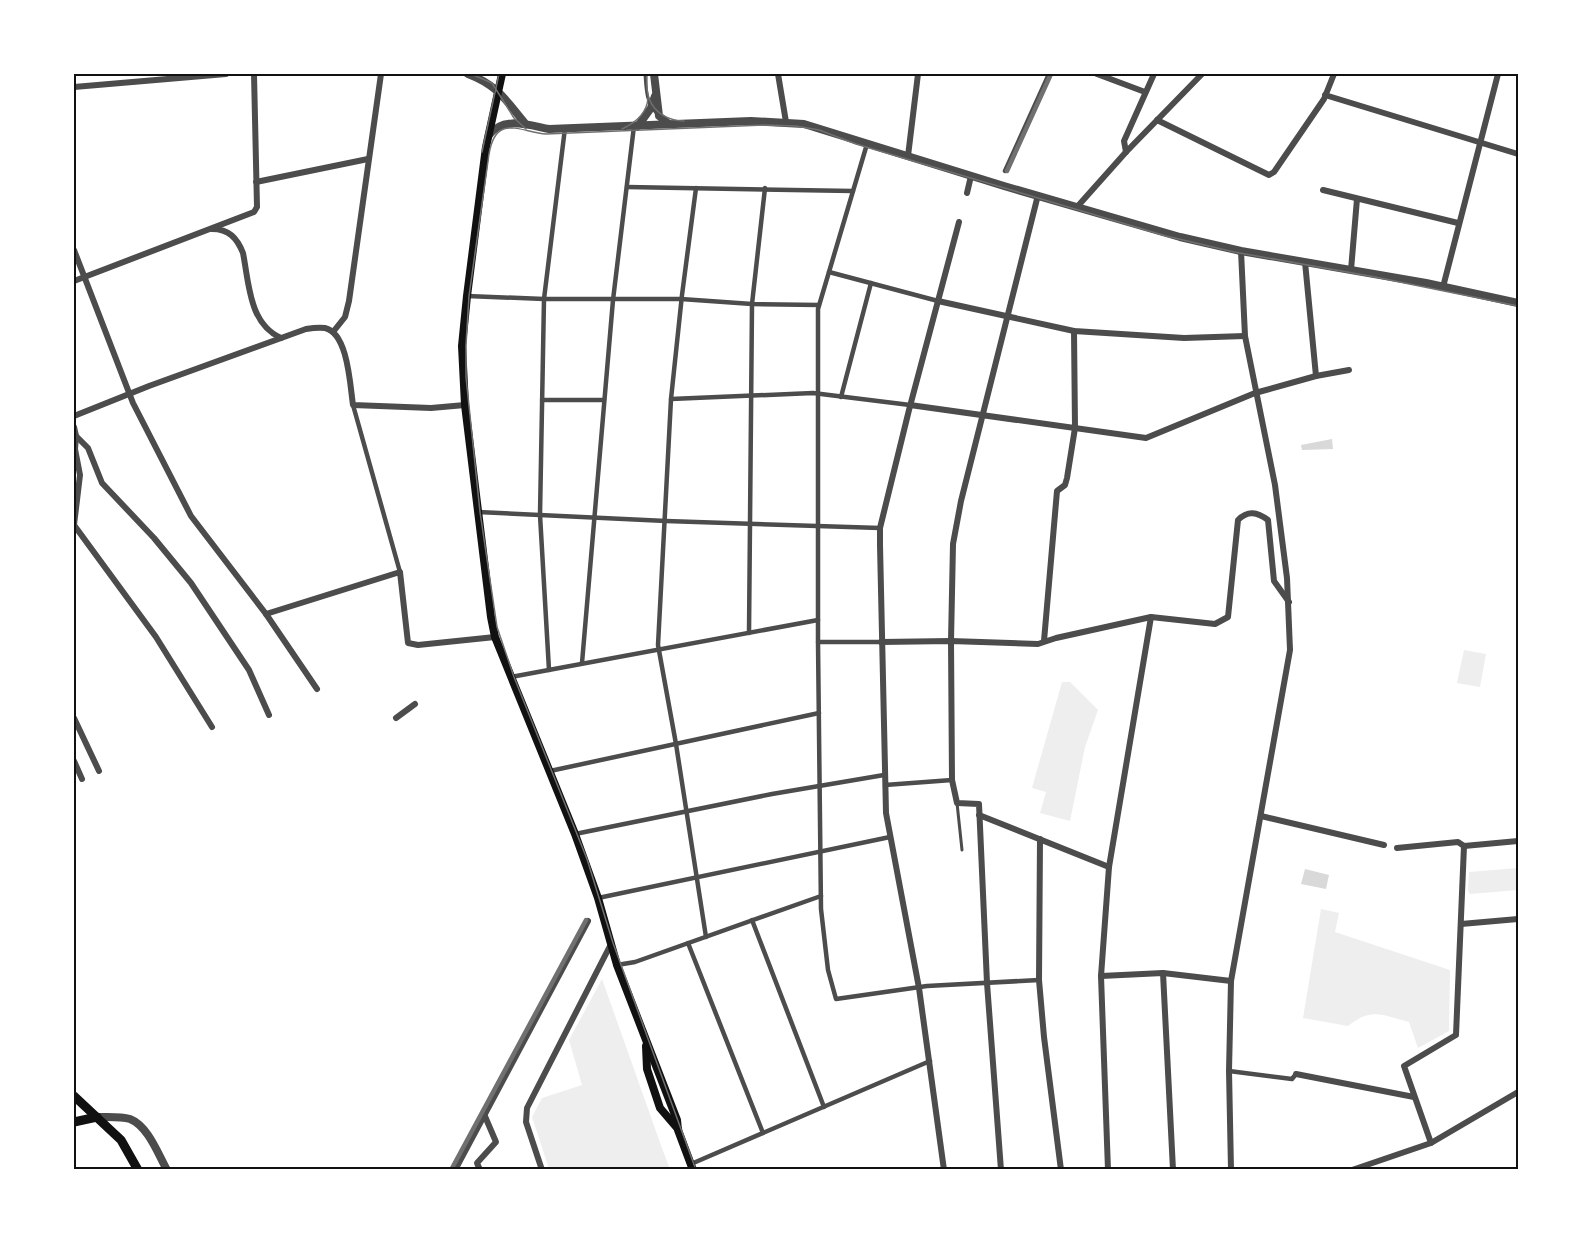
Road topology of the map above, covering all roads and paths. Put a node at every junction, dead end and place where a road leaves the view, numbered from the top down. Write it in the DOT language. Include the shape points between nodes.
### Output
graph roads {
  1 [pos="226,74"];
  2 [pos="254,74"];
  3 [pos="381,74"];
  4 [pos="468,74"];
  5 [pos="502,74"];
  6 [pos="645,74"];
  7 [pos="654,74"];
  8 [pos="778,74"];
  9 [pos="918,74"];
  10 [pos="1049,74"];
  11 [pos="1097,74"];
  12 [pos="1154,74"];
  13 [pos="1202,74"];
  14 [pos="1334,74"];
  15 [pos="1498,74"];
  16 [pos="182,75"];
  17 [pos="74,87"];
  18 [pos="498,91"];
  19 [pos="656,92"];
  20 [pos="1145,92"];
  21 [pos="1326,95"];
  22 [pos="651,108"];
  23 [pos="659,116"];
  24 [pos="1157,120"];
  25 [pos="524,122"];
  26 [pos="786,122"];
  27 [pos="669,124"];
  28 [pos="636,126"];
  29 [pos="565,128"];
  30 [pos="489,135"];
  31 [pos="867,144"];
  32 [pos="1479,144"];
  33 [pos="1126,152"];
  34 [pos="1518,154"];
  35 [pos="908,156"];
  36 [pos="368,159"];
  37 [pos="1005,171"];
  38 [pos="971,176"];
  39 [pos="256,182"];
  40 [pos="627,187"];
  41 [pos="696,188"];
  42 [pos="765,188"];
  43 [pos="1323,190"];
  44 [pos="853,191"];
  45 [pos="967,193"];
  46 [pos="1038,195"];
  47 [pos="1356,199"];
  48 [pos="1077,207"];
  49 [pos="959,222"];
  50 [pos="1458,223"];
  51 [pos="206,230"];
  52 [pos="74,250"];
  53 [pos="1241,251"];
  54 [pos="1305,262"];
  55 [pos="1351,270"];
  56 [pos="829,272"];
  57 [pos="83,277"];
  58 [pos="74,281"];
  59 [pos="871,284"];
  60 [pos="1443,287"];
  61 [pos="467,296"];
  62 [pos="544,299"];
  63 [pos="681,299"];
  64 [pos="613,300"];
  65 [pos="938,301"];
  66 [pos="1518,303"];
  67 [pos="752,304"];
  68 [pos="819,305"];
  69 [pos="1007,318"];
  70 [pos="333,332"];
  71 [pos="1074,332"];
  72 [pos="1245,336"];
  73 [pos="281,338"];
  74 [pos="1349,370"];
  75 [pos="1316,376"];
  76 [pos="1255,393"];
  77 [pos="129,394"];
  78 [pos="818,394"];
  79 [pos="750,395"];
  80 [pos="841,397"];
  81 [pos="604,399"];
  82 [pos="671,399"];
  83 [pos="542,400"];
  84 [pos="353,405"];
  85 [pos="465,405"];
  86 [pos="910,405"];
  87 [pos="983,414"];
  88 [pos="74,416"];
  89 [pos="74,427"];
  90 [pos="1075,428"];
  91 [pos="76,436"];
  92 [pos="477,512"];
  93 [pos="540,515"];
  94 [pos="594,517"];
  95 [pos="666,521"];
  96 [pos="749,522"];
  97 [pos="74,525"];
  98 [pos="818,525"];
  99 [pos="880,528"];
  100 [pos="400,572"];
  101 [pos="1289,603"];
  102 [pos="266,614"];
  103 [pos="1151,616"];
  104 [pos="818,620"];
  105 [pos="749,633"];
  106 [pos="495,637"];
  107 [pos="951,641"];
  108 [pos="1044,641"];
  109 [pos="818,642"];
  110 [pos="881,642"];
  111 [pos="659,650"];
  112 [pos="582,663"];
  113 [pos="549,670"];
  114 [pos="511,676"];
  115 [pos="317,689"];
  116 [pos="415,704"];
  117 [pos="819,713"];
  118 [pos="269,715"];
  119 [pos="74,718"];
  120 [pos="396,718"];
  121 [pos="212,727"];
  122 [pos="676,744"];
  123 [pos="74,761"];
  124 [pos="99,771"];
  125 [pos="550,771"];
  126 [pos="884,776"];
  127 [pos="82,779"];
  128 [pos="952,780"];
  129 [pos="885,785"];
  130 [pos="821,786"];
  131 [pos="957,803"];
  132 [pos="687,812"];
  133 [pos="979,815"];
  134 [pos="1261,816"];
  135 [pos="575,834"];
  136 [pos="890,837"];
  137 [pos="1040,839"];
  138 [pos="1518,841"];
  139 [pos="1384,845"];
  140 [pos="1464,846"];
  141 [pos="1397,848"];
  142 [pos="962,850"];
  143 [pos="821,852"];
  144 [pos="1109,867"];
  145 [pos="697,878"];
  146 [pos="821,896"];
  147 [pos="598,898"];
  148 [pos="1518,919"];
  149 [pos="752,920"];
  150 [pos="588,921"];
  151 [pos="1461,924"];
  152 [pos="706,937"];
  153 [pos="688,943"];
  154 [pos="611,944"];
  155 [pos="617,965"];
  156 [pos="1163,972"];
  157 [pos="1101,976"];
  158 [pos="1039,980"];
  159 [pos="1231,981"];
  160 [pos="987,983"];
  161 [pos="919,988"];
  162 [pos="930,1061"];
  163 [pos="1229,1071"];
  164 [pos="1296,1074"];
  165 [pos="1518,1092"];
  166 [pos="74,1096"];
  167 [pos="1414,1097"];
  168 [pos="824,1107"];
  169 [pos="484,1114"];
  170 [pos="97,1117"];
  171 [pos="74,1122"];
  172 [pos="763,1133"];
  173 [pos="1431,1143"];
  174 [pos="692,1167"];
  175 [pos="138,1170"];
  176 [pos="166,1170"];
  177 [pos="455,1170"];
  178 [pos="480,1170"];
  179 [pos="542,1170"];
  180 [pos="944,1170"];
  181 [pos="1001,1170"];
  182 [pos="1061,1170"];
  183 [pos="1108,1170"];
  184 [pos="1173,1170"];
  185 [pos="1231,1170"];
  186 [pos="1352,1170"];
  1 -- 16 [label="street"];
  2 -- 39 [label="street"];
  3 -- 36 [label="street"];
  4 -- 18 [label="street" via="485,80"];
  5 -- 18 [label="main road"];
  6 -- 22 [label="lane"];
  7 -- 19 [label="street"];
  8 -- 26 [label="street"];
  9 -- 35 [label="street"];
  10 -- 37 [label="street"];
  11 -- 20 [label="street"];
  12 -- 20 [label="street"];
  13 -- 24 [label="street"];
  14 -- 21 [label="street"];
  15 -- 32 [label="street"];
  16 -- 17 [label="street"];
  18 -- 25 [label="street"];
  18 -- 30 [label="main road"];
  19 -- 22 [label="street"];
  19 -- 23 [label="street"];
  20 -- 33 [label="street" via="1124,141"];
  21 -- 24 [label="street" via="1269,175"];
  21 -- 32 [label="street"];
  22 -- 23 [label="lane"];
  22 -- 28 [label="street"];
  23 -- 27 [label="street"];
  24 -- 33 [label="street"];
  25 -- 29 [label="street" via="549,129"];
  25 -- 30 [label="street" via="498,127"];
  26 -- 27 [label="street"];
  26 -- 31 [label="street" via="823,128"];
  27 -- 28 [label="street"];
  28 -- 29 [label="street"];
  28 -- 40 [label="street"];
  29 -- 62 [label="street"];
  30 -- 61 [label="main road"];
  31 -- 35 [label="street"];
  31 -- 44 [label="street"];
  32 -- 34 [label="street"];
  32 -- 50 [label="street"];
  33 -- 48 [label="street"];
  35 -- 38 [label="street"];
  36 -- 39 [label="street"];
  36 -- 70 [label="street" via="349,301 345,317"];
  38 -- 45 [label="street"];
  38 -- 46 [label="street"];
  39 -- 51 [label="street" via="257,207 252,213"];
  40 -- 41 [label="street"];
  40 -- 64 [label="street"];
  41 -- 42 [label="street"];
  41 -- 63 [label="street"];
  42 -- 44 [label="street"];
  42 -- 67 [label="street"];
  43 -- 47 [label="street"];
  44 -- 56 [label="street"];
  46 -- 48 [label="street"];
  46 -- 69 [label="street"];
  47 -- 50 [label="street"];
  47 -- 55 [label="street"];
  48 -- 53 [label="street"];
  49 -- 65 [label="street"];
  50 -- 60 [label="street"];
  51 -- 57 [label="street"];
  51 -- 73 [label="street" via="223,231 239,243 258,318 267,330"];
  52 -- 57 [label="street"];
  53 -- 54 [label="street"];
  53 -- 72 [label="street"];
  54 -- 55 [label="street"];
  54 -- 75 [label="street"];
  55 -- 60 [label="street"];
  56 -- 59 [label="street"];
  56 -- 68 [label="street"];
  57 -- 58 [label="street"];
  57 -- 77 [label="street"];
  59 -- 65 [label="street"];
  59 -- 80 [label="street"];
  60 -- 66 [label="street"];
  61 -- 62 [label="street"];
  61 -- 85 [label="main road" via="462,346"];
  62 -- 64 [label="street"];
  62 -- 83 [label="street"];
  63 -- 64 [label="street"];
  63 -- 67 [label="street"];
  63 -- 82 [label="street"];
  64 -- 81 [label="street"];
  65 -- 69 [label="street"];
  65 -- 86 [label="street"];
  67 -- 68 [label="street"];
  67 -- 79 [label="street"];
  68 -- 78 [label="street"];
  69 -- 71 [label="street"];
  69 -- 87 [label="street"];
  70 -- 73 [label="street" via="306,329"];
  70 -- 84 [label="street" via="343,348"];
  71 -- 72 [label="street" via="1184,338"];
  71 -- 90 [label="street"];
  72 -- 76 [label="street"];
  73 -- 77 [label="street"];
  74 -- 75 [label="street"];
  75 -- 76 [label="street"];
  76 -- 90 [label="street" via="1146,438"];
  76 -- 101 [label="street" via="1275,484"];
  77 -- 88 [label="street"];
  77 -- 102 [label="street" via="191,516"];
  78 -- 79 [label="street"];
  78 -- 80 [label="street"];
  78 -- 98 [label="street"];
  79 -- 82 [label="street"];
  79 -- 96 [label="street"];
  80 -- 86 [label="street"];
  81 -- 83 [label="street"];
  81 -- 94 [label="street"];
  82 -- 95 [label="street"];
  83 -- 93 [label="street"];
  84 -- 85 [label="street"];
  84 -- 100 [label="street"];
  85 -- 92 [label="main road"];
  86 -- 87 [label="street"];
  86 -- 99 [label="street"];
  87 -- 90 [label="street"];
  87 -- 107 [label="street" via="953,544"];
  89 -- 91 [label="street"];
  90 -- 108 [label="street" via="1065,485 1057,491"];
  91 -- 97 [label="street" via="80,476"];
  91 -- 118 [label="street" via="88,448 102,483 191,583 249,670"];
  92 -- 93 [label="street"];
  92 -- 106 [label="main road"];
  93 -- 94 [label="street"];
  93 -- 113 [label="street"];
  94 -- 95 [label="street"];
  94 -- 112 [label="street"];
  95 -- 96 [label="street"];
  95 -- 111 [label="street"];
  96 -- 98 [label="street"];
  96 -- 105 [label="street"];
  97 -- 121 [label="street" via="156,637"];
  98 -- 99 [label="street"];
  98 -- 104 [label="street"];
  99 -- 110 [label="street"];
  100 -- 102 [label="street"];
  100 -- 106 [label="street" via="408,643"];
  101 -- 103 [label="street" via="1274,581 1268,520 1250,513 1238,520 1228,617 1215,624"];
  101 -- 134 [label="street" via="1290,650"];
  102 -- 115 [label="street"];
  103 -- 108 [label="street"];
  103 -- 144 [label="street"];
  104 -- 105 [label="street"];
  104 -- 109 [label="street"];
  105 -- 111 [label="street"];
  106 -- 114 [label="main road"];
  107 -- 108 [label="street"];
  107 -- 110 [label="street"];
  107 -- 128 [label="street"];
  109 -- 110 [label="street"];
  109 -- 117 [label="street"];
  110 -- 126 [label="street"];
  111 -- 112 [label="street"];
  111 -- 122 [label="street"];
  112 -- 113 [label="street"];
  113 -- 114 [label="street"];
  114 -- 125 [label="main road"];
  116 -- 120 [label="street"];
  117 -- 122 [label="street"];
  117 -- 130 [label="street"];
  119 -- 124 [label="street"];
  122 -- 125 [label="street"];
  122 -- 132 [label="street"];
  123 -- 127 [label="street"];
  125 -- 135 [label="main road"];
  126 -- 129 [label="street"];
  126 -- 130 [label="street"];
  128 -- 129 [label="street"];
  128 -- 131 [label="street"];
  129 -- 136 [label="street"];
  130 -- 132 [label="street"];
  130 -- 143 [label="street"];
  131 -- 133 [label="street" via="979,804"];
  131 -- 142 [label="lane"];
  132 -- 135 [label="street"];
  132 -- 145 [label="street"];
  133 -- 137 [label="street"];
  133 -- 160 [label="street"];
  134 -- 139 [label="street"];
  134 -- 159 [label="street"];
  135 -- 147 [label="main road"];
  136 -- 143 [label="street"];
  136 -- 161 [label="street"];
  137 -- 144 [label="street"];
  137 -- 158 [label="street"];
  138 -- 140 [label="street"];
  140 -- 141 [label="street" via="1458,842"];
  140 -- 151 [label="street"];
  143 -- 145 [label="street"];
  143 -- 146 [label="street"];
  144 -- 157 [label="street"];
  145 -- 147 [label="street"];
  145 -- 152 [label="street"];
  146 -- 149 [label="street"];
  146 -- 161 [label="street" via="822,929 836,999"];
  147 -- 154 [label="main road"];
  148 -- 151 [label="street"];
  149 -- 152 [label="street"];
  149 -- 168 [label="street"];
  150 -- 169 [label="street"];
  151 -- 167 [label="street" via="1456,1035 1404,1066"];
  152 -- 153 [label="street"];
  153 -- 155 [label="street"];
  153 -- 172 [label="street"];
  154 -- 155 [label="main road"];
  154 -- 179 [label="street" via="527,1108 526,1122"];
  155 -- 174 [label="main road" via="678,1120"];
  156 -- 157 [label="street"];
  156 -- 159 [label="street"];
  156 -- 184 [label="street"];
  157 -- 183 [label="street"];
  158 -- 160 [label="street"];
  158 -- 182 [label="street"];
  159 -- 163 [label="street"];
  160 -- 161 [label="street"];
  160 -- 181 [label="street"];
  161 -- 162 [label="street"];
  162 -- 168 [label="street"];
  162 -- 180 [label="street"];
  163 -- 164 [label="street" via="1292,1079"];
  163 -- 185 [label="street"];
  164 -- 167 [label="street"];
  165 -- 173 [label="street"];
  166 -- 170 [label="main road"];
  167 -- 173 [label="street"];
  168 -- 172 [label="street"];
  169 -- 177 [label="street"];
  169 -- 178 [label="street" via="496,1142 477,1163"];
  170 -- 171 [label="main road"];
  170 -- 175 [label="main road" via="121,1140"];
  170 -- 176 [label="street" via="131,1119 138,1124"];
  172 -- 174 [label="street"];
  173 -- 186 [label="street"];
}
